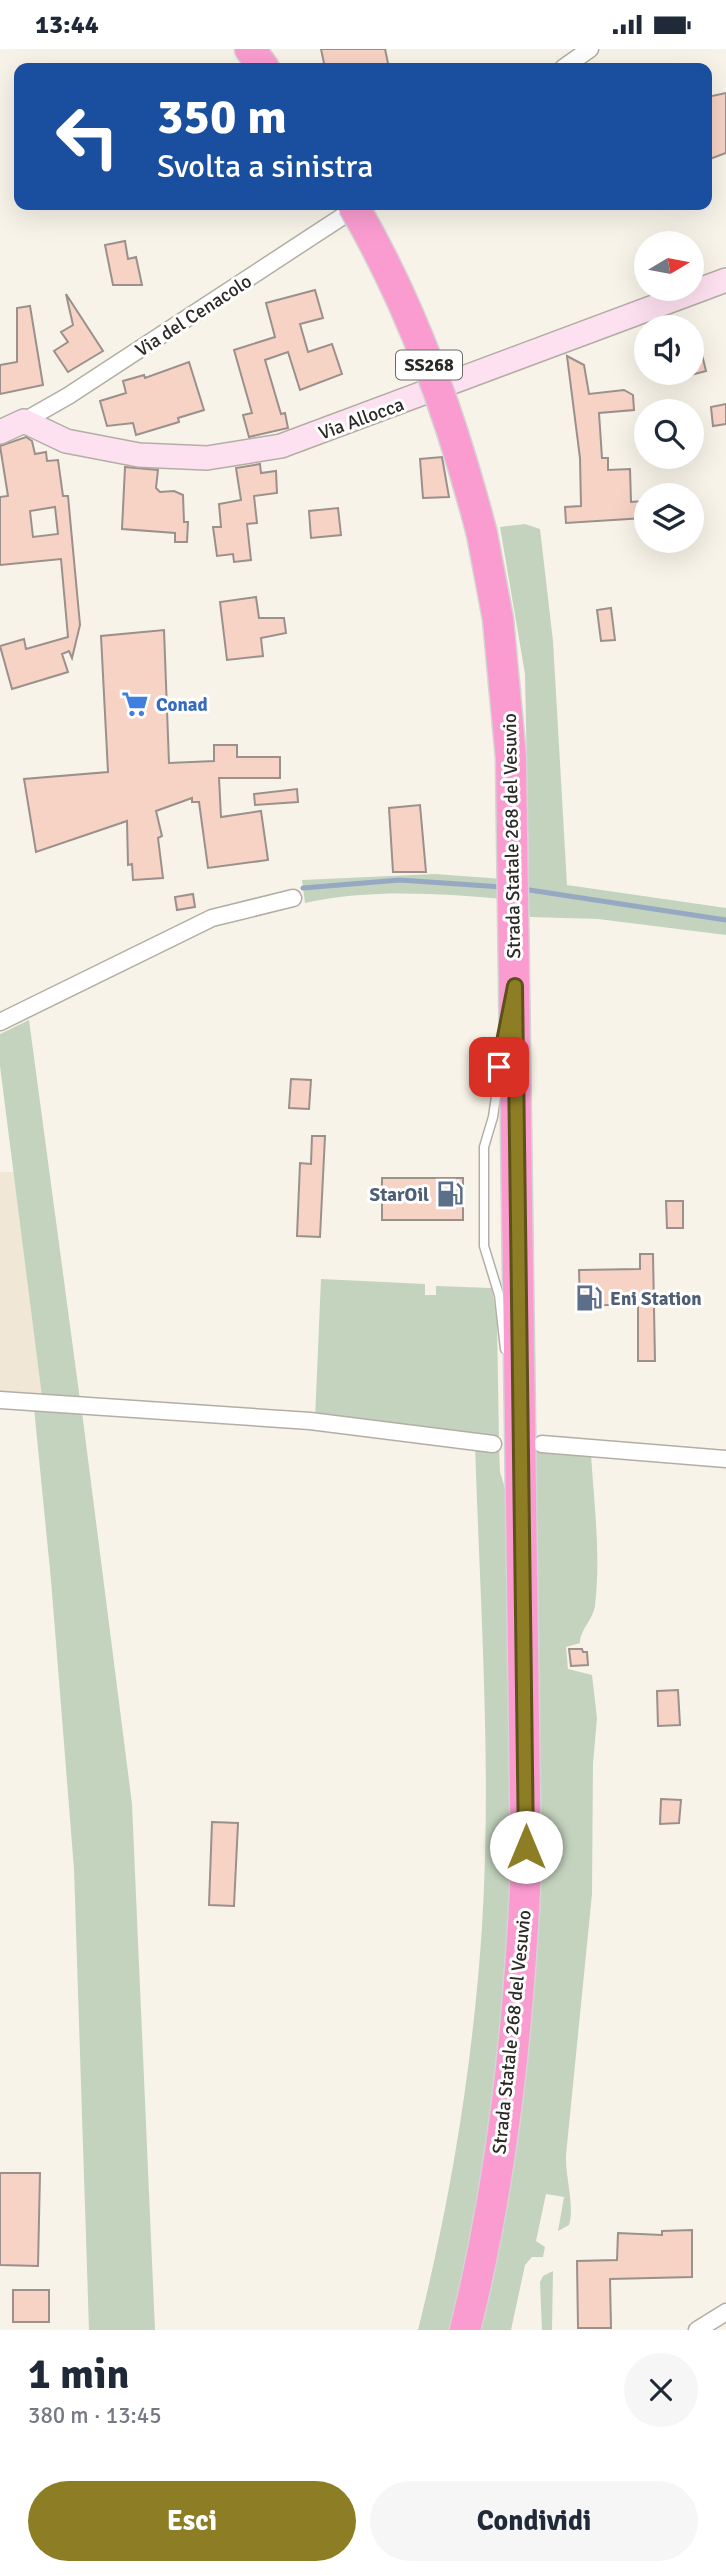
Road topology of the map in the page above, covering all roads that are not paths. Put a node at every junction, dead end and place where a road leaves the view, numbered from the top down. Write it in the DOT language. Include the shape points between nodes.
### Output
graph roads {
  1 [pos="590,49"];
  2 [pos="570,63"];
  3 [pos="352,210"];
  4 [pos="356,210"];
  5 [pos="726,280"];
  6 [pos="24,421"];
  7 [pos="0,432"];
  8 [pos="293,898"];
  9 [pos="515,986"];
  10 [pos="0,1023"];
  11 [pos="505,1353"];
  12 [pos="509,1395"];
  13 [pos="0,1400"];
  14 [pos="493,1444"];
  15 [pos="542,1444"];
  16 [pos="726,1459"];
  17 [pos="522,1468"];
  18 [pos="726,2312"];
  19 [pos="465,2330"];
  20 [pos="697,2330"];
  1 -- 2 [label="street"];
  3 -- 6 [label="street, Via del Cenacolo"];
  4 -- 9 [label="highway, Strada Statale 268 del Vesuvio / SS268, bridge" via="419,339 453,429 482,534 507,689"];
  5 -- 6 [label="street, Via Allocca" via="282,446 207,458 139,455 65,441"];
  6 -- 7 [label="street"];
  8 -- 10 [label="street" via="212,918"];
  9 -- 11 [label="lane" via="484,1147 484,1246 499,1294"];
  9 -- 17 [label="highway, Strada Statale 268 del Vesuvio / SS268"];
  12 -- 17 [label="lane"];
  13 -- 14 [label="street" via="310,1421"];
  15 -- 16 [label="street"];
  17 -- 19 [label="highway, Strada Statale 268 del Vesuvio / SS268" via="527,1796 522,1956 496,2176"];
  18 -- 20 [label="street"];
}
